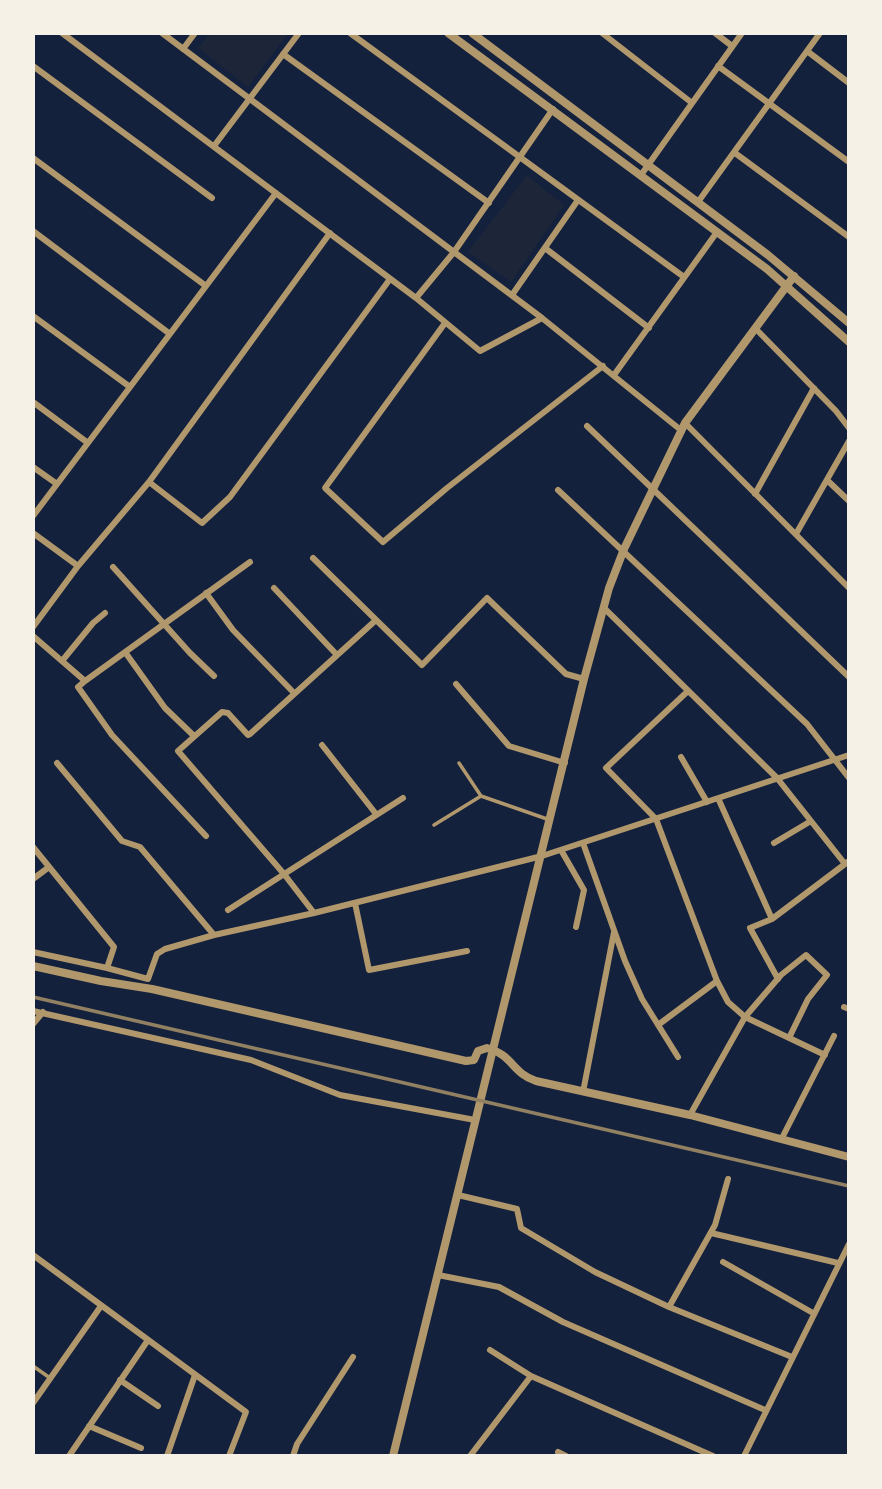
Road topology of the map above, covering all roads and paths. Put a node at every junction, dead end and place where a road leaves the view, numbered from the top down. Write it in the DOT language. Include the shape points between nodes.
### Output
graph roads {
  1 [pos="62,33"];
  2 [pos="162,33"];
  3 [pos="195,33"];
  4 [pos="299,33"];
  5 [pos="350,33"];
  6 [pos="448,33"];
  7 [pos="472,33"];
  8 [pos="602,33"];
  9 [pos="715,33"];
  10 [pos="742,33"];
  11 [pos="820,33"];
  12 [pos="732,46"];
  13 [pos="183,49"];
  14 [pos="807,51"];
  15 [pos="283,54"];
  16 [pos="33,66"];
  17 [pos="718,66"];
  18 [pos="849,83"];
  19 [pos="249,100"];
  20 [pos="692,103"];
  21 [pos="769,104"];
  22 [pos="553,109"];
  23 [pos="214,146"];
  24 [pos="735,153"];
  25 [pos="520,157"];
  26 [pos="33,158"];
  27 [pos="849,162"];
  28 [pos="649,165"];
  29 [pos="641,175"];
  30 [pos="276,193"];
  31 [pos="212,198"];
  32 [pos="578,200"];
  33 [pos="698,202"];
  34 [pos="489,203"];
  35 [pos="33,231"];
  36 [pos="717,232"];
  37 [pos="330,233"];
  38 [pos="849,237"];
  39 [pos="545,248"];
  40 [pos="454,252"];
  41 [pos="794,276"];
  42 [pos="684,278"];
  43 [pos="390,279"];
  44 [pos="206,286"];
  45 [pos="787,286"];
  46 [pos="512,295"];
  47 [pos="416,298"];
  48 [pos="33,316"];
  49 [pos="542,318"];
  50 [pos="446,323"];
  51 [pos="849,323"];
  52 [pos="649,328"];
  53 [pos="755,328"];
  54 [pos="170,334"];
  55 [pos="849,342"];
  56 [pos="603,366"];
  57 [pos="614,375"];
  58 [pos="130,387"];
  59 [pos="814,388"];
  60 [pos="33,402"];
  61 [pos="587,426"];
  62 [pos="684,427"];
  63 [pos="849,428"];
  64 [pos="849,441"];
  65 [pos="88,443"];
  66 [pos="33,467"];
  67 [pos="827,480"];
  68 [pos="149,482"];
  69 [pos="57,484"];
  70 [pos="558,490"];
  71 [pos="652,490"];
  72 [pos="755,494"];
  73 [pos="849,502"];
  74 [pos="33,516"];
  75 [pos="33,533"];
  76 [pos="796,534"];
  77 [pos="624,549"];
  78 [pos="313,558"];
  79 [pos="250,562"];
  80 [pos="78,566"];
  81 [pos="113,567"];
  82 [pos="274,588"];
  83 [pos="849,588"];
  84 [pos="206,593"];
  85 [pos="604,608"];
  86 [pos="106,613"];
  87 [pos="376,620"];
  88 [pos="165,624"];
  89 [pos="33,627"];
  90 [pos="33,636"];
  91 [pos="125,652"];
  92 [pos="337,655"];
  93 [pos="62,661"];
  94 [pos="214,676"];
  95 [pos="849,677"];
  96 [pos="584,679"];
  97 [pos="85,681"];
  98 [pos="456,684"];
  99 [pos="688,691"];
  100 [pos="294,693"];
  101 [pos="193,735"];
  102 [pos="322,745"];
  103 [pos="849,755"];
  104 [pos="681,757"];
  105 [pos="833,760"];
  106 [pos="57,763"];
  107 [pos="459,763"];
  108 [pos="565,763"];
  109 [pos="777,778"];
  110 [pos="849,778"];
  111 [pos="481,796"];
  112 [pos="403,798"];
  113 [pos="718,798"];
  114 [pos="707,802"];
  115 [pos="376,814"];
  116 [pos="656,818"];
  117 [pos="550,820"];
  118 [pos="811,821"];
  119 [pos="434,825"];
  120 [pos="206,836"];
  121 [pos="583,843"];
  122 [pos="774,844"];
  123 [pos="33,847"];
  124 [pos="561,850"];
  125 [pos="542,856"];
  126 [pos="847,863"];
  127 [pos="49,867"];
  128 [pos="284,874"];
  129 [pos="33,879"];
  130 [pos="355,903"];
  131 [pos="228,910"];
  132 [pos="314,913"];
  133 [pos="772,919"];
  134 [pos="576,927"];
  135 [pos="614,930"];
  136 [pos="214,935"];
  137 [pos="467,951"];
  138 [pos="33,952"];
  139 [pos="33,966"];
  140 [pos="107,968"];
  141 [pos="148,979"];
  142 [pos="778,979"];
  143 [pos="717,981"];
  144 [pos="152,989"];
  145 [pos="33,1011"];
  146 [pos="43,1012"];
  147 [pos="745,1017"];
  148 [pos="33,1024"];
  149 [pos="658,1025"];
  150 [pos="834,1036"];
  151 [pos="789,1038"];
  152 [pos="493,1049"];
  153 [pos="825,1055"];
  154 [pos="678,1057"];
  155 [pos="583,1092"];
  156 [pos="690,1115"];
  157 [pos="475,1120"];
  158 [pos="782,1138"];
  159 [pos="849,1157"];
  160 [pos="728,1179"];
  161 [pos="458,1195"];
  162 [pos="711,1233"];
  163 [pos="849,1244"];
  164 [pos="33,1255"];
  165 [pos="723,1262"];
  166 [pos="838,1263"];
  167 [pos="438,1275"];
  168 [pos="101,1306"];
  169 [pos="669,1307"];
  170 [pos="813,1313"];
  171 [pos="148,1340"];
  172 [pos="490,1350"];
  173 [pos="353,1357"];
  174 [pos="792,1357"];
  175 [pos="33,1366"];
  176 [pos="195,1376"];
  177 [pos="531,1376"];
  178 [pos="50,1378"];
  179 [pos="120,1380"];
  180 [pos="33,1403"];
  181 [pos="158,1406"];
  182 [pos="765,1410"];
  183 [pos="89,1426"];
  184 [pos="141,1448"];
  185 [pos="558,1452"];
  186 [pos="69,1456"];
  187 [pos="167,1456"];
  188 [pos="229,1456"];
  189 [pos="293,1456"];
  190 [pos="393,1456"];
  191 [pos="470,1456"];
  192 [pos="566,1456"];
  193 [pos="713,1456"];
  194 [pos="744,1456"];
  1 -- 23 [label="street"];
  2 -- 13 [label="street"];
  3 -- 13 [label="street"];
  4 -- 15 [label="street"];
  5 -- 25 [label="street"];
  6 -- 22 [label="street"];
  7 -- 28 [label="street"];
  8 -- 20 [label="street"];
  9 -- 12 [label="street"];
  10 -- 12 [label="street"];
  11 -- 14 [label="street"];
  12 -- 17 [label="street"];
  13 -- 19 [label="street"];
  14 -- 18 [label="street"];
  14 -- 21 [label="street"];
  15 -- 19 [label="street"];
  15 -- 34 [label="street"];
  16 -- 31 [label="street"];
  17 -- 20 [label="street"];
  17 -- 21 [label="street"];
  19 -- 23 [label="street"];
  19 -- 40 [label="street"];
  20 -- 28 [label="street"];
  21 -- 24 [label="street"];
  21 -- 27 [label="street"];
  22 -- 25 [label="street"];
  22 -- 29 [label="street"];
  23 -- 30 [label="street"];
  24 -- 33 [label="street"];
  24 -- 38 [label="street"];
  25 -- 32 [label="street"];
  25 -- 34 [label="street"];
  26 -- 44 [label="street"];
  28 -- 29 [label="street"];
  28 -- 33 [label="street"];
  29 -- 36 [label="street"];
  30 -- 37 [label="street"];
  30 -- 44 [label="street"];
  32 -- 39 [label="street"];
  32 -- 42 [label="street"];
  33 -- 41 [label="street"];
  34 -- 40 [label="street"];
  35 -- 54 [label="street"];
  36 -- 42 [label="street"];
  36 -- 45 [label="street"];
  37 -- 43 [label="street"];
  37 -- 68 [label="street"];
  39 -- 46 [label="street"];
  39 -- 52 [label="street"];
  40 -- 46 [label="street"];
  40 -- 47 [label="street"];
  41 -- 45 [label="street"];
  41 -- 51 [label="street"];
  42 -- 52 [label="street"];
  43 -- 47 [label="street"];
  43 -- 68 [label="street" via="230,497 202,523"];
  44 -- 54 [label="street"];
  45 -- 53 [label="street"];
  45 -- 55 [label="street"];
  46 -- 49 [label="street"];
  47 -- 50 [label="street"];
  48 -- 58 [label="street"];
  49 -- 50 [label="street" via="480,351"];
  49 -- 56 [label="street"];
  50 -- 56 [label="street" via="325,488 383,542"];
  52 -- 57 [label="street"];
  53 -- 59 [label="street"];
  53 -- 62 [label="street"];
  54 -- 58 [label="street"];
  56 -- 57 [label="street"];
  57 -- 62 [label="street"];
  58 -- 65 [label="street"];
  59 -- 63 [label="street"];
  59 -- 72 [label="street"];
  60 -- 65 [label="street"];
  61 -- 71 [label="street"];
  62 -- 71 [label="street"];
  62 -- 72 [label="street"];
  64 -- 67 [label="street"];
  65 -- 69 [label="street"];
  66 -- 69 [label="street"];
  67 -- 73 [label="street"];
  67 -- 76 [label="street"];
  68 -- 80 [label="street"];
  69 -- 74 [label="street"];
  70 -- 77 [label="street"];
  71 -- 77 [label="street"];
  71 -- 95 [label="street"];
  72 -- 76 [label="street"];
  75 -- 80 [label="street"];
  76 -- 83 [label="street"];
  77 -- 85 [label="street"];
  77 -- 105 [label="street" via="807,724"];
  78 -- 87 [label="street"];
  79 -- 84 [label="street"];
  80 -- 89 [label="street"];
  81 -- 88 [label="street"];
  82 -- 92 [label="street"];
  84 -- 88 [label="street"];
  84 -- 100 [label="street" via="233,630"];
  85 -- 96 [label="street"];
  85 -- 99 [label="street"];
  86 -- 93 [label="street"];
  87 -- 92 [label="street"];
  87 -- 96 [label="street" via="422,665 487,598 566,674"];
  88 -- 91 [label="street"];
  88 -- 94 [label="street"];
  90 -- 93 [label="street"];
  91 -- 97 [label="street"];
  91 -- 101 [label="street" via="165,708"];
  92 -- 100 [label="street"];
  93 -- 97 [label="street"];
  96 -- 108 [label="street"];
  97 -- 120 [label="street" via="78,687 112,735"];
  98 -- 108 [label="street" via="509,746"];
  99 -- 109 [label="street"];
  99 -- 116 [label="street" via="606,768"];
  100 -- 101 [label="street" via="248,735 226,712"];
  101 -- 128 [label="street" via="178,751"];
  102 -- 115 [label="street"];
  103 -- 105 [label="street"];
  104 -- 114 [label="street"];
  105 -- 109 [label="street"];
  105 -- 110 [label="street"];
  106 -- 136 [label="street" via="122,841 140,847"];
  107 -- 111 [label="lane"];
  108 -- 117 [label="street"];
  109 -- 113 [label="street"];
  109 -- 118 [label="street"];
  111 -- 117 [label="lane"];
  111 -- 119 [label="lane"];
  112 -- 115 [label="street"];
  113 -- 114 [label="street"];
  113 -- 133 [label="street"];
  114 -- 116 [label="street"];
  115 -- 128 [label="street"];
  116 -- 121 [label="street"];
  116 -- 143 [label="street"];
  117 -- 125 [label="street"];
  118 -- 122 [label="street"];
  118 -- 126 [label="street"];
  121 -- 124 [label="street"];
  121 -- 135 [label="street"];
  123 -- 127 [label="street"];
  124 -- 125 [label="street"];
  124 -- 134 [label="street" via="584,890"];
  125 -- 130 [label="street"];
  125 -- 152 [label="street"];
  126 -- 133 [label="street"];
  127 -- 129 [label="street"];
  127 -- 140 [label="street" via="114,947"];
  128 -- 131 [label="street"];
  128 -- 132 [label="street"];
  130 -- 132 [label="street"];
  130 -- 137 [label="street" via="369,970"];
  132 -- 136 [label="street"];
  133 -- 142 [label="street" via="750,928"];
  135 -- 149 [label="street" via="642,999"];
  135 -- 155 [label="street"];
  136 -- 141 [label="street" via="157,954"];
  138 -- 140 [label="street"];
  139 -- 144 [label="street"];
  140 -- 141 [label="street"];
  141 -- 144 [label="street"];
  142 -- 147 [label="street"];
  142 -- 151 [label="street" via="806,955 827,975 808,999"];
  143 -- 147 [label="street" via="728,1002"];
  143 -- 149 [label="street"];
  144 -- 152 [label="street" via="466,1062 474,1060 481,1049"];
  145 -- 146 [label="street"];
  146 -- 148 [label="street"];
  146 -- 157 [label="street" via="251,1060 340,1095"];
  147 -- 151 [label="street"];
  147 -- 156 [label="street"];
  149 -- 154 [label="street"];
  150 -- 153 [label="street"];
  151 -- 153 [label="street"];
  152 -- 155 [label="street" via="528,1079"];
  152 -- 157 [label="street"];
  153 -- 158 [label="street"];
  155 -- 156 [label="street"];
  156 -- 158 [label="street"];
  157 -- 161 [label="street"];
  158 -- 159 [label="street"];
  160 -- 162 [label="street"];
  161 -- 167 [label="street"];
  161 -- 169 [label="street" via="517,1209 521,1228 595,1272"];
  162 -- 166 [label="street"];
  162 -- 169 [label="street"];
  163 -- 166 [label="street"];
  164 -- 168 [label="street"];
  165 -- 170 [label="street"];
  166 -- 170 [label="street"];
  167 -- 182 [label="street" via="499,1287 563,1322"];
  167 -- 190 [label="street"];
  168 -- 171 [label="street"];
  168 -- 178 [label="street"];
  169 -- 174 [label="street"];
  170 -- 174 [label="street"];
  171 -- 176 [label="street"];
  171 -- 179 [label="street"];
  172 -- 177 [label="street"];
  173 -- 189 [label="street"];
  174 -- 182 [label="street"];
  175 -- 178 [label="lane"];
  176 -- 187 [label="street"];
  176 -- 188 [label="street" via="246,1412"];
  177 -- 191 [label="street"];
  177 -- 193 [label="street"];
  178 -- 180 [label="street"];
  179 -- 181 [label="street"];
  179 -- 183 [label="street"];
  182 -- 194 [label="street"];
  183 -- 184 [label="street"];
  183 -- 186 [label="street"];
  185 -- 192 [label="street"];
}
